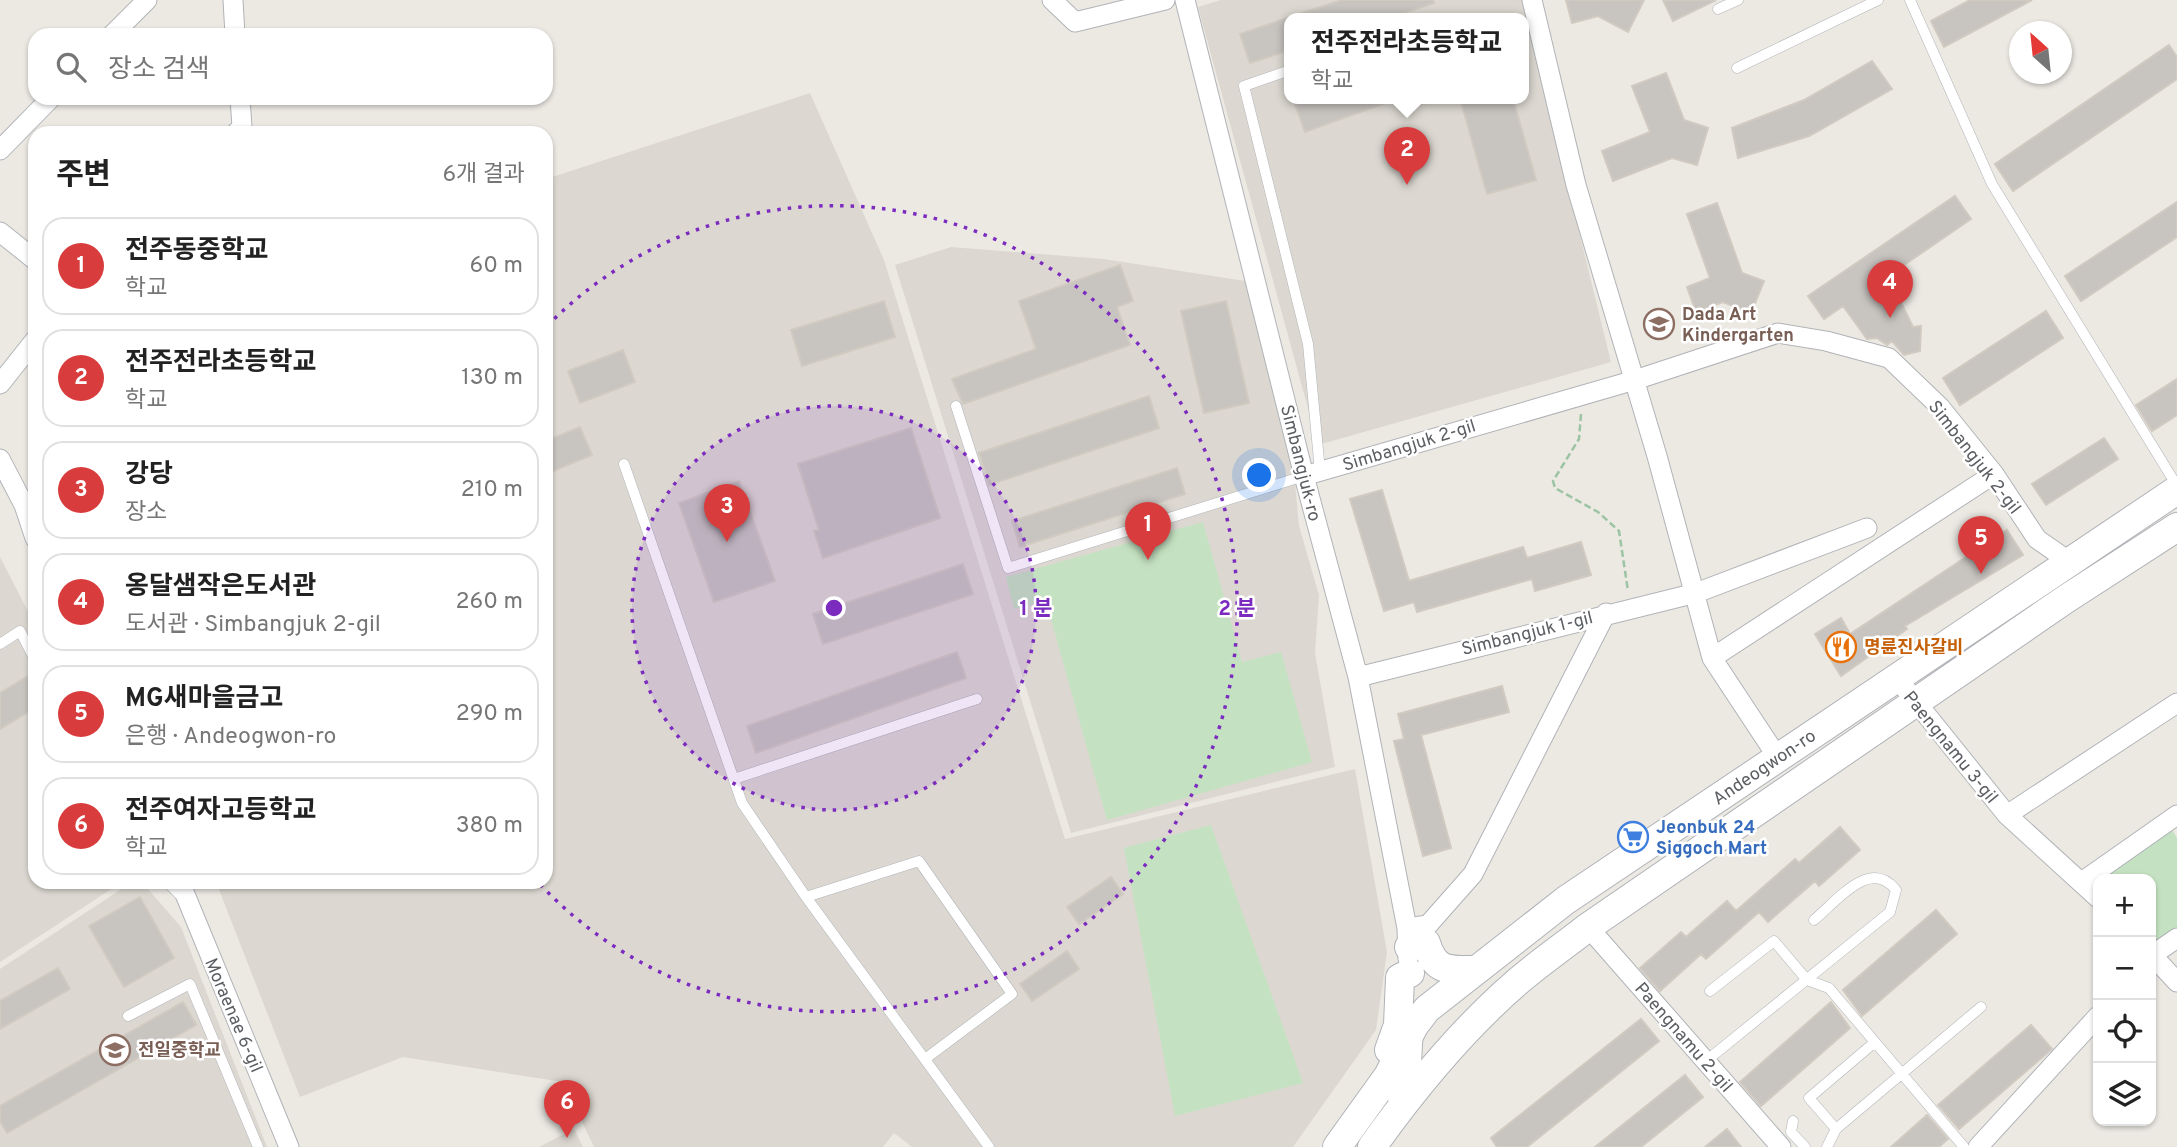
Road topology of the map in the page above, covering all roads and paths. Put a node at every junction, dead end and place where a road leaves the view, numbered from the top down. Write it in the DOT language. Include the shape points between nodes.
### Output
graph roads {
  1 [pos="147,0"];
  2 [pos="233,0"];
  3 [pos="1052,0"];
  4 [pos="1165,0"];
  5 [pos="1185,0"];
  6 [pos="1532,0"];
  7 [pos="1738,0"];
  8 [pos="1878,0"];
  9 [pos="1910,0"];
  10 [pos="1718,9"];
  11 [pos="120,28"];
  12 [pos="235,28"];
  13 [pos="1737,68"];
  14 [pos="1284,72"];
  15 [pos="44,105"];
  16 [pos="240,105"];
  17 [pos="242,126"];
  18 [pos="0,150"];
  19 [pos="0,232"];
  20 [pos="28,249"];
  21 [pos="28,349"];
  22 [pos="1635,380"];
  23 [pos="0,384"];
  24 [pos="1577,394"];
  25 [pos="956,406"];
  26 [pos="0,460"];
  27 [pos="624,464"];
  28 [pos="1312,473"];
  29 [pos="1994,474"];
  30 [pos="2177,488"];
  31 [pos="28,502"];
  32 [pos="2177,527"];
  33 [pos="1867,528"];
  34 [pos="2070,562"];
  35 [pos="1696,593"];
  36 [pos="1633,607"];
  37 [pos="1606,613"];
  38 [pos="0,644"];
  39 [pos="28,647"];
  40 [pos="1712,658"];
  41 [pos="1358,677"];
  42 [pos="1896,677"];
  43 [pos="977,699"];
  44 [pos="1914,703"];
  45 [pos="2177,703"];
  46 [pos="1778,758"];
  47 [pos="734,779"];
  48 [pos="2007,815"];
  49 [pos="2177,815"];
  50 [pos="2083,881"];
  51 [pos="183,891"];
  52 [pos="2093,892"];
  53 [pos="806,897"];
  54 [pos="1814,920"];
  55 [pos="1588,927"];
  56 [pos="2177,938"];
  57 [pos="1409,949"];
  58 [pos="2156,952"];
  59 [pos="2156,960"];
  60 [pos="1475,970"];
  61 [pos="1807,980"];
  62 [pos="2177,982"];
  63 [pos="1710,991"];
  64 [pos="1980,1007"];
  65 [pos="128,1016"];
  66 [pos="2093,1022"];
  67 [pos="1414,1026"];
  68 [pos="1875,1042"];
  69 [pos="925,1059"];
  70 [pos="1706,1061"];
  71 [pos="1900,1072"];
  72 [pos="1388,1076"];
  73 [pos="1793,1121"];
  74 [pos="1836,1129"];
  75 [pos="1377,1140"];
  76 [pos="258,1147"];
  77 [pos="289,1147"];
  78 [pos="989,1147"];
  79 [pos="1336,1147"];
  80 [pos="1781,1147"];
  81 [pos="1805,1147"];
  82 [pos="1827,1147"];
  83 [pos="1964,1147"];
  84 [pos="1978,1147"];
  1 -- 11 [label="street"];
  2 -- 12 [label="street"];
  3 -- 4 [label="street" via="1075,22"];
  5 -- 28 [label="street, Simbangjuk-ro"];
  6 -- 22 [label="street" via="1576,186"];
  7 -- 10 [label="lane"];
  8 -- 13 [label="lane"];
  9 -- 30 [label="lane" via="1992,184"];
  14 -- 28 [label="lane" via="1244,86 1308,344"];
  15 -- 18 [label="street"];
  16 -- 17 [label="street"];
  19 -- 20 [label="street"];
  21 -- 23 [label="street"];
  22 -- 24 [label="street, Simbangjuk 2-gil"];
  22 -- 29 [label="street, Simbangjuk 2-gil" via="1778,333 1826,341 1889,358 1940,407"];
  22 -- 35 [label="street"];
  24 -- 28 [label="street, Simbangjuk 2-gil"];
  24 -- 36 [label="path" via="1580,439 1553,481 1555,488 1598,512 1619,531"];
  25 -- 28 [label="lane" via="1008,568"];
  26 -- 31 [label="street"];
  27 -- 47 [label="lane"];
  28 -- 41 [label="street, Simbangjuk-ro"];
  29 -- 34 [label="street, Simbangjuk 2-gil" via="2037,539"];
  29 -- 40 [label="street"];
  30 -- 34 [label="street, Andeogwon-ro"];
  32 -- 44 [label="street, Andeogwon-ro"];
  33 -- 35 [label="street, Simbangjuk 1-gil"];
  34 -- 42 [label="street, Andeogwon-ro"];
  35 -- 36 [label="street, Simbangjuk 1-gil"];
  35 -- 40 [label="street"];
  36 -- 37 [label="street, Simbangjuk 1-gil"];
  37 -- 41 [label="street, Simbangjuk 1-gil"];
  37 -- 57 [label="street" via="1473,874"];
  38 -- 39 [label="lane" via="20,632"];
  40 -- 46 [label="street"];
  41 -- 57 [label="street, Simbangjuk-ro"];
  42 -- 44 [label="street, Paengnamu 3-gil"];
  42 -- 46 [label="street, Andeogwon-ro"];
  43 -- 47 [label="lane"];
  44 -- 48 [label="street, Paengnamu 3-gil"];
  44 -- 55 [label="street, Andeogwon-ro"];
  45 -- 48 [label="street, Paengnamu 3-gil"];
  46 -- 60 [label="street, Andeogwon-ro" via="1566,900"];
  47 -- 53 [label="lane" via="742,803"];
  48 -- 50 [label="street, Paengnamu 3-gil"];
  49 -- 50 [label="street"];
  50 -- 52 [label="street, Paengnamu 3-gil"];
  51 -- 77 [label="street, Moraenae 6-gil"];
  53 -- 69 [label="lane"];
  53 -- 69 [label="lane" via="919,861 1012,994"];
  54 -- 61 [label="lane" via="1862,880 1877,875 1896,890 1890,912"];
  55 -- 70 [label="street, Paengnamu 2-gil"];
  55 -- 75 [label="street, Andeogwon-ro" via="1483,1014 1405,1101"];
  56 -- 58 [label="street"];
  57 -- 60 [label="street" via="1426,943 1431,958 1446,970"];
  57 -- 67 [label="street, Simbangjuk-ro"];
  57 -- 72 [label="street" via="1400,978 1398,1025 1381,1069"];
  59 -- 62 [label="street"];
  60 -- 67 [label="street, Andeogwon-ro" via="1427,1009"];
  61 -- 63 [label="lane" via="1773,941"];
  61 -- 68 [label="lane" via="1829,988"];
  61 -- 70 [label="lane"];
  64 -- 71 [label="lane"];
  65 -- 76 [label="lane" via="190,984"];
  66 -- 84 [label="street"];
  67 -- 72 [label="street, Andeogwon-ro"];
  67 -- 75 [label="street, Simbangjuk-ro" via="1411,1073 1385,1113"];
  68 -- 71 [label="lane"];
  68 -- 74 [label="lane" via="1809,1098"];
  69 -- 78 [label="lane"];
  70 -- 80 [label="street, Paengnamu 2-gil"];
  71 -- 74 [label="lane"];
  71 -- 83 [label="lane"];
  72 -- 79 [label="street, Andeogwon-ro"];
  73 -- 81 [label="lane" via="1791,1132"];
  74 -- 82 [label="lane"];
}
